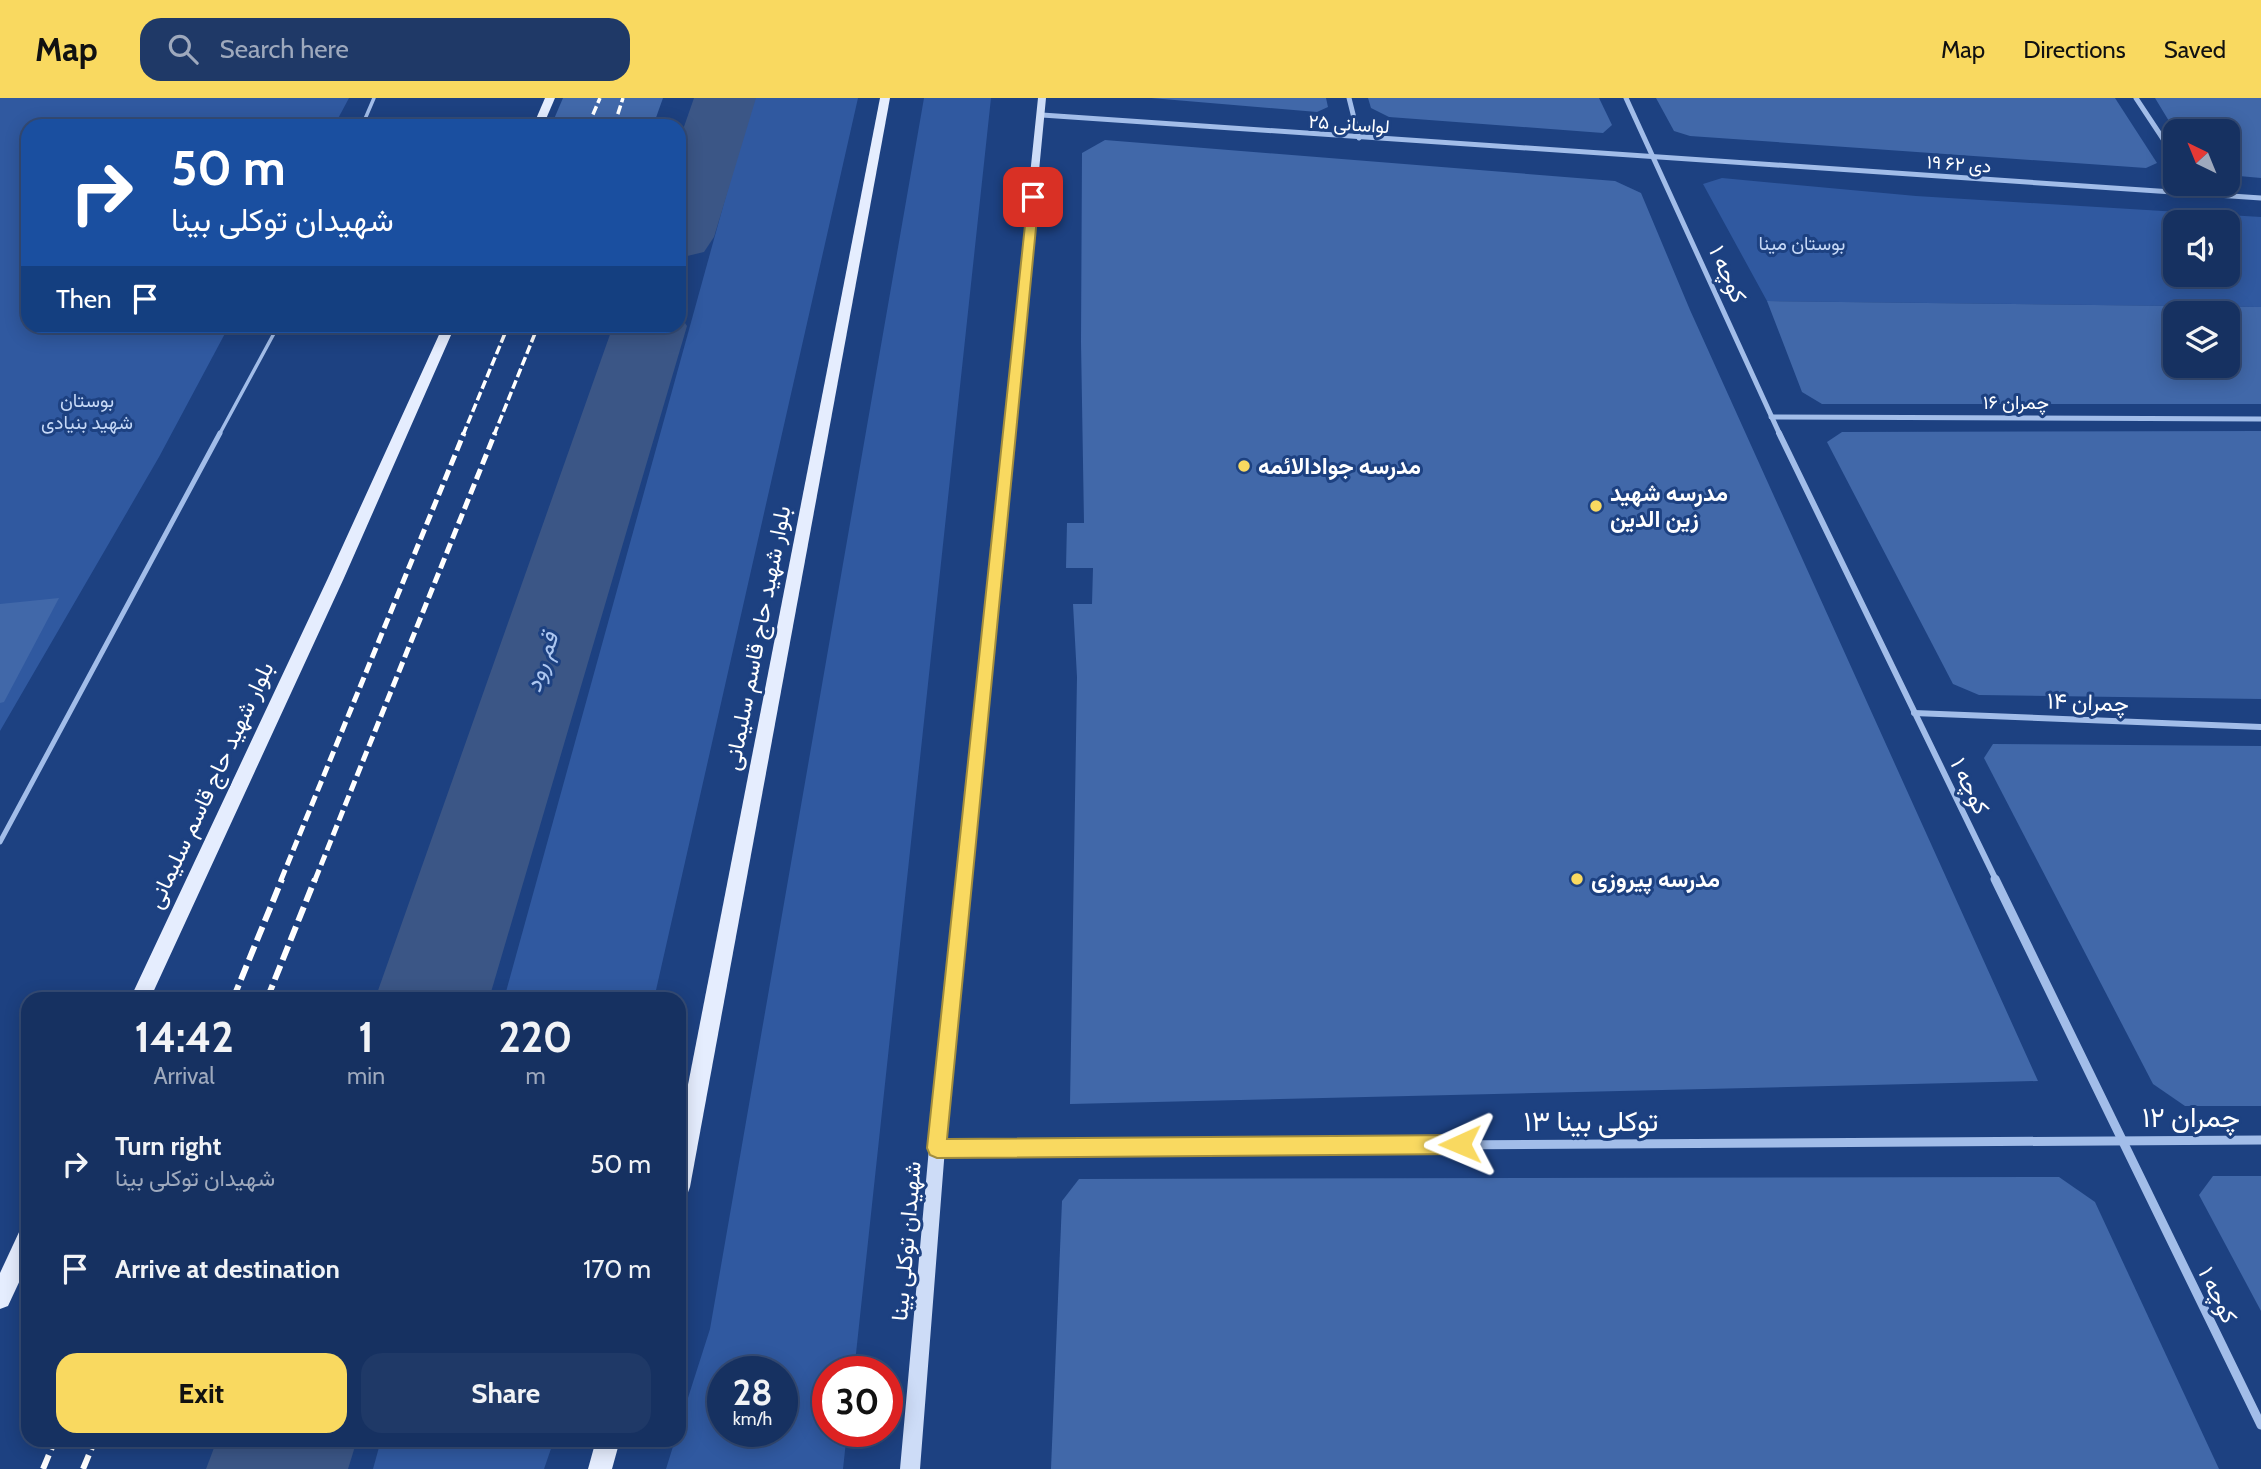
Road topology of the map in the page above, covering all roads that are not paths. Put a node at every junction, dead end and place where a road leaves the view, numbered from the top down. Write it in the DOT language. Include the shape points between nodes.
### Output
graph roads {
  1 [pos="374,98"];
  2 [pos="550,98"];
  3 [pos="885,98"];
  4 [pos="1042,98"];
  5 [pos="1349,98"];
  6 [pos="1626,98"];
  7 [pos="2136,98"];
  8 [pos="1042,115"];
  9 [pos="365,119"];
  10 [pos="541,119"];
  11 [pos="1359,138"];
  12 [pos="2163,139"];
  13 [pos="1655,159"];
  14 [pos="2163,191"];
  15 [pos="2236,196"];
  16 [pos="2261,198"];
  17 [pos="274,333"];
  18 [pos="446,333"];
  19 [pos="1771,417"];
  20 [pos="2261,419"];
  21 [pos="1914,713"];
  22 [pos="2261,727"];
  23 [pos="0,842"];
  24 [pos="142,992"];
  25 [pos="2120,1139"];
  26 [pos="2261,1140"];
  27 [pos="937,1148"];
  28 [pos="686,1150"];
  29 [pos="21,1253"];
  30 [pos="0,1298"];
  31 [pos="2261,1425"];
  32 [pos="606,1447"];
  33 [pos="600,1469"];
  34 [pos="910,1469"];
  1 -- 9 [label="lane"];
  2 -- 10 [label="main road"];
  3 -- 28 [label="main road, بلوار شهید حاج قاسم سلیمانی"];
  4 -- 8 [label="main road, شهیدان توکلی بینا"];
  5 -- 11 [label="street"];
  6 -- 13 [label="street, کوچه ۱"];
  7 -- 12 [label="street"];
  8 -- 11 [label="street, لواسانی ۲۵"];
  8 -- 27 [label="main road, شهیدان توکلی بینا"];
  11 -- 13 [label="street, لواسانی ۲۵"];
  13 -- 14 [label="street, ۱۹ دی ۶۲"];
  13 -- 19 [label="street, کوچه ۱"];
  15 -- 16 [label="street, ۱۹ دی ۶۲"];
  17 -- 23 [label="lane"];
  18 -- 24 [label="main road, بلوار شهید حاج قاسم سلیمانی"];
  19 -- 20 [label="street, چمران ۱۶"];
  19 -- 21 [label="street, کوچه ۱"];
  21 -- 22 [label="street, چمران ۱۴"];
  21 -- 25 [label="street, کوچه ۱"];
  25 -- 26 [label="street, چمران ۱۲"];
  25 -- 27 [label="street, توکلی بینا ۱۳"];
  25 -- 31 [label="street, کوچه ۱"];
  27 -- 34 [label="main road, شهیدان توکلی بینا"];
  29 -- 30 [label="main road"];
  32 -- 33 [label="main road"];
}
